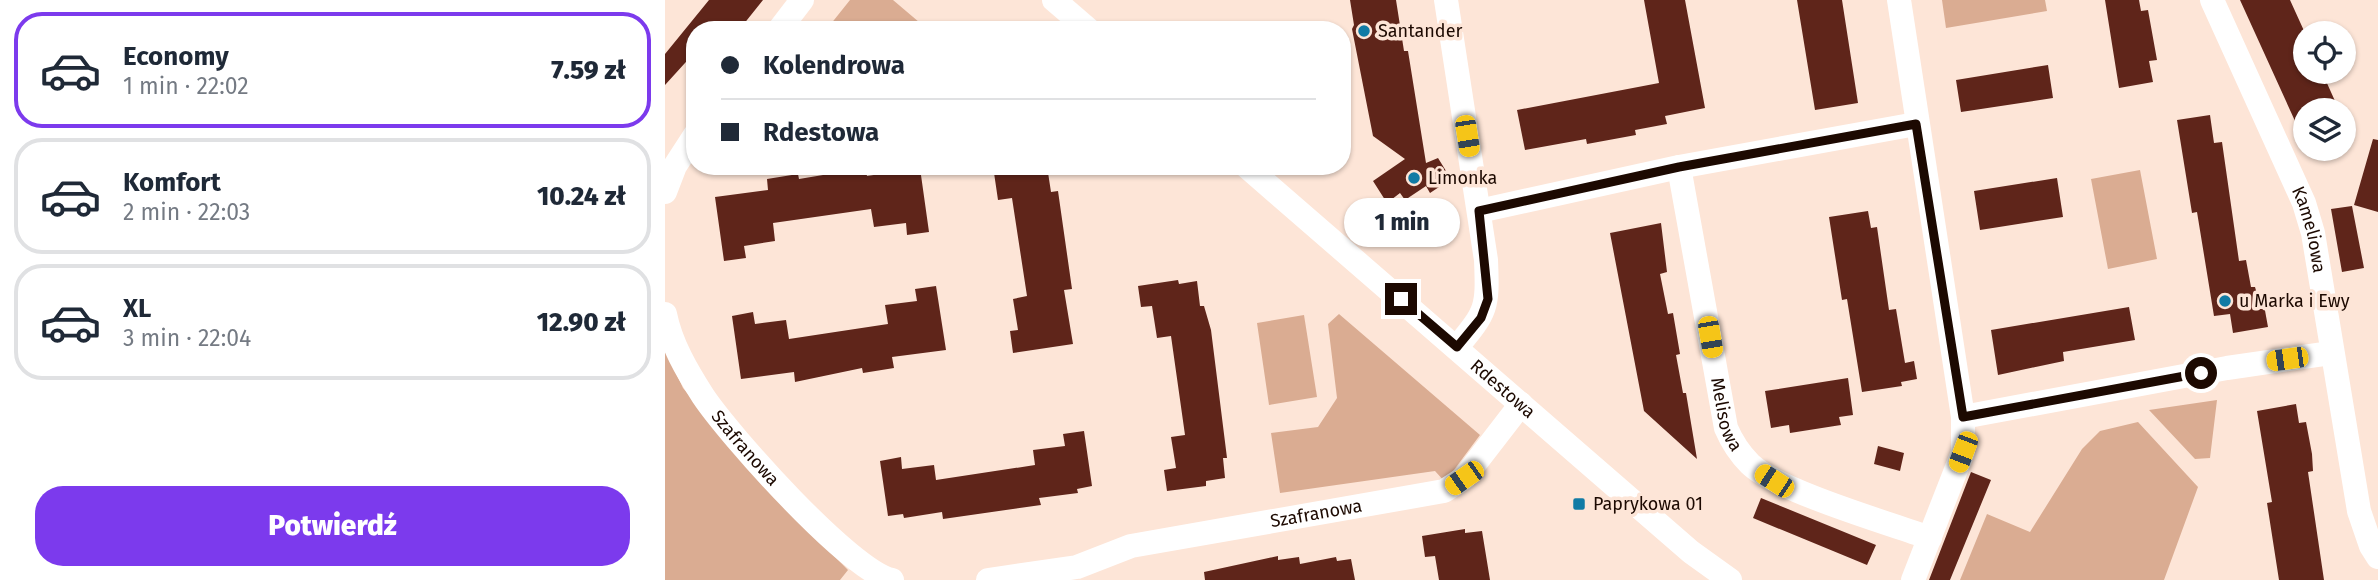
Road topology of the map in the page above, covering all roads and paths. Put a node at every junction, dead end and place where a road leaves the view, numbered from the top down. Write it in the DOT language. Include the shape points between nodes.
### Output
graph roads {
  1 [pos="802,0"];
  2 [pos="1054,0"];
  3 [pos="1446,0"];
  4 [pos="1899,0"];
  5 [pos="2213,0"];
  6 [pos="786,21"];
  7 [pos="1078,21"];
  8 [pos="1916,124"];
  9 [pos="686,149"];
  10 [pos="1679,167"];
  11 [pos="1256,175"];
  12 [pos="665,192"];
  13 [pos="1479,211"];
  14 [pos="665,314"];
  15 [pos="1457,347"];
  16 [pos="2331,353"];
  17 [pos="1521,404"];
  18 [pos="1963,417"];
  19 [pos="1930,538"];
  20 [pos="2378,557"];
  21 [pos="1080,573"];
  22 [pos="892,580"];
  23 [pos="988,580"];
  24 [pos="1730,580"];
  25 [pos="1913,580"];
  1 -- 6 [label="street"];
  2 -- 7 [label="street"];
  3 -- 13 [label="street"];
  4 -- 8 [label="street"];
  5 -- 16 [label="street, Kameliowa" via="2304,203 2313,233"];
  8 -- 10 [label="street"];
  8 -- 18 [label="street"];
  9 -- 12 [label="street"];
  10 -- 13 [label="street"];
  10 -- 19 [label="street, Melisowa" via="1726,428 1733,444 1749,464 1774,481"];
  11 -- 15 [label="street, Rdestowa"];
  13 -- 15 [label="street" via="1488,299 1481,318"];
  14 -- 22 [label="street, Szafranowa" via="673,342 705,398 813,522 862,566"];
  15 -- 17 [label="street, Rdestowa"];
  16 -- 18 [label="street"];
  16 -- 20 [label="street, Kameliowa" via="2359,511"];
  17 -- 21 [label="street, Szafranowa" via="1464,478 1444,491 1131,546"];
  17 -- 24 [label="street, Rdestowa" via="1691,552"];
  18 -- 19 [label="street" via="1963,452"];
  19 -- 25 [label="street"];
  21 -- 23 [label="street, Szafranowa"];
}
